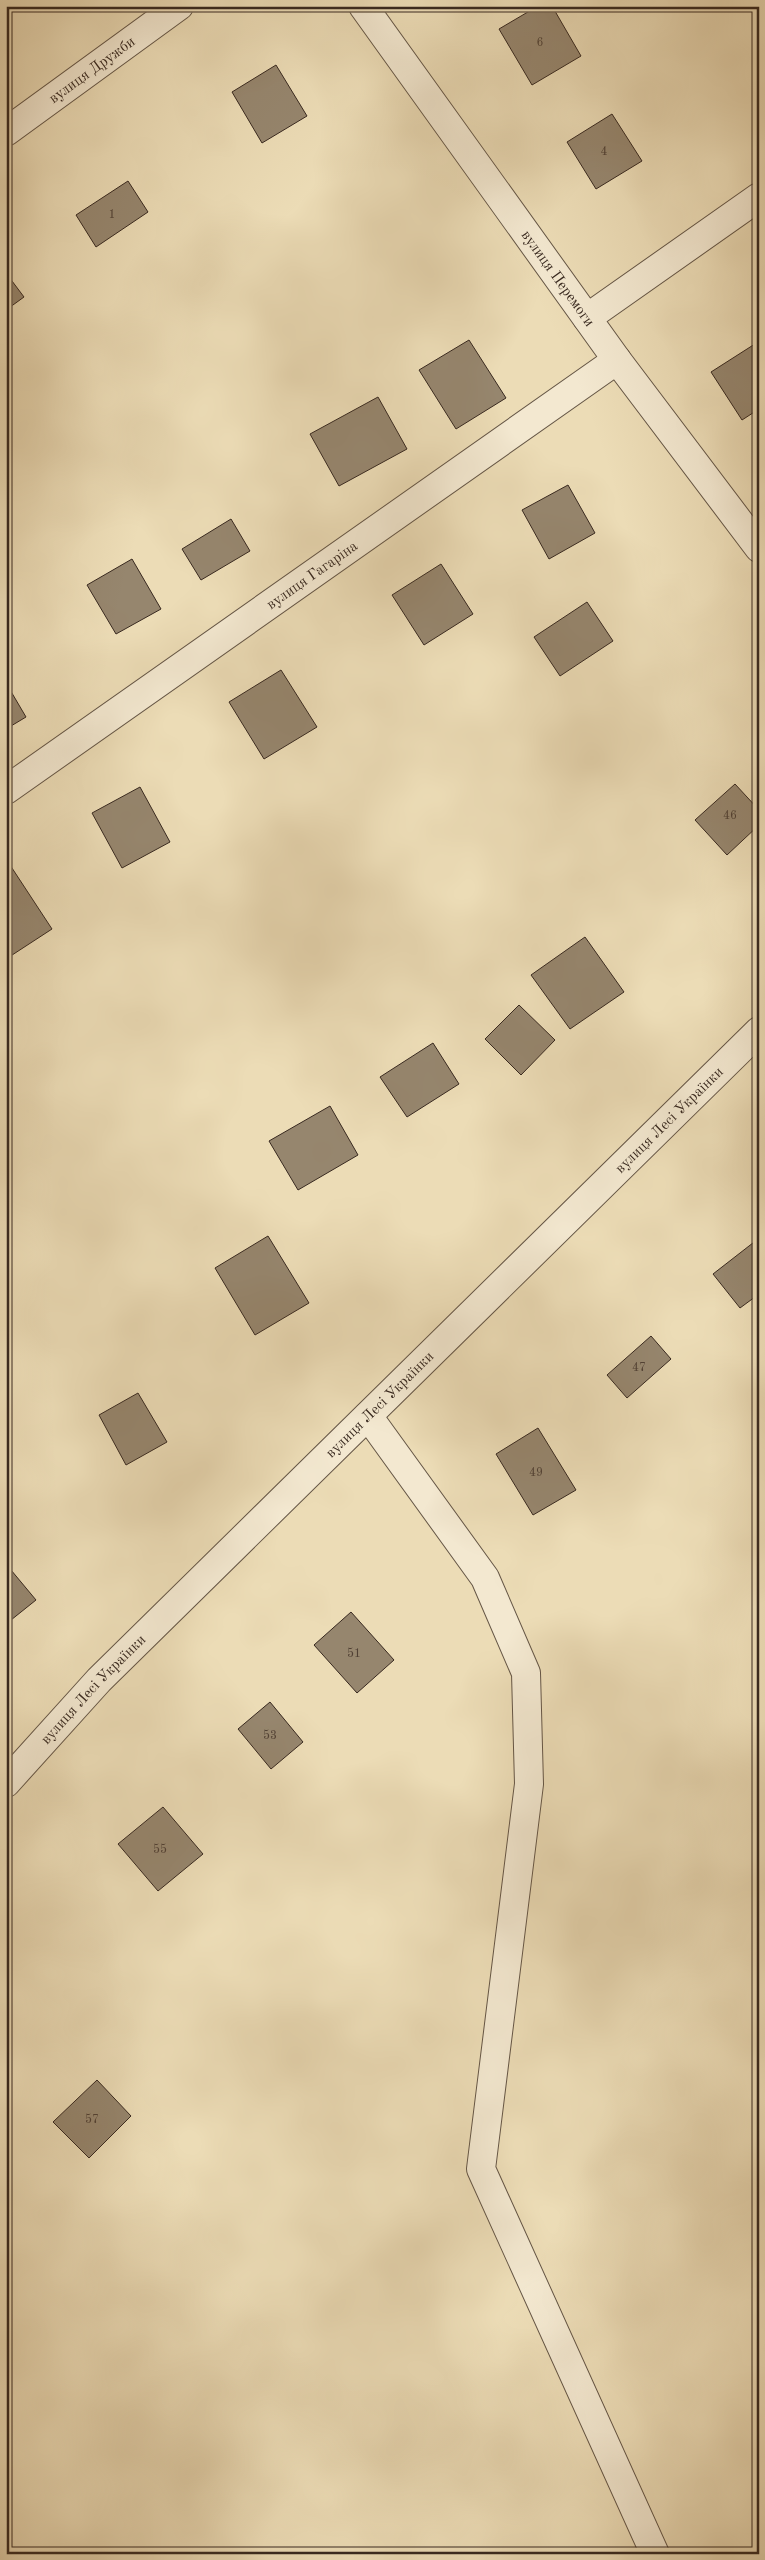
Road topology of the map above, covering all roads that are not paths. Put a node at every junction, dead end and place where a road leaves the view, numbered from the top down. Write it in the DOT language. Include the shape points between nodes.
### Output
graph roads {
  1 [pos="179,6"];
  2 [pos="363,6"];
  3 [pos="6,132"];
  4 [pos="759,198"];
  5 [pos="587,318"];
  6 [pos="617,360"];
  7 [pos="759,548"];
  8 [pos="6,790"];
  9 [pos="759,1031"];
  10 [pos="368,1416"];
  11 [pos="6,1783"];
  12 [pos="655,2554"];
  1 -- 3 [label="street, вулиця Дружби"];
  2 -- 5 [label="street, вулиця Перемоги"];
  4 -- 5 [label="street"];
  5 -- 6 [label="street, вулиця Перемоги"];
  6 -- 7 [label="street, вулиця Перемоги"];
  6 -- 8 [label="street, вулиця Гагаріна"];
  9 -- 10 [label="street, вулиця Лесі Українки"];
  10 -- 11 [label="street, вулиця Лесі Українки" via="99,1680"];
  10 -- 12 [label="street" via="485,1578 526,1673 528,1784 481,2169"];
}
